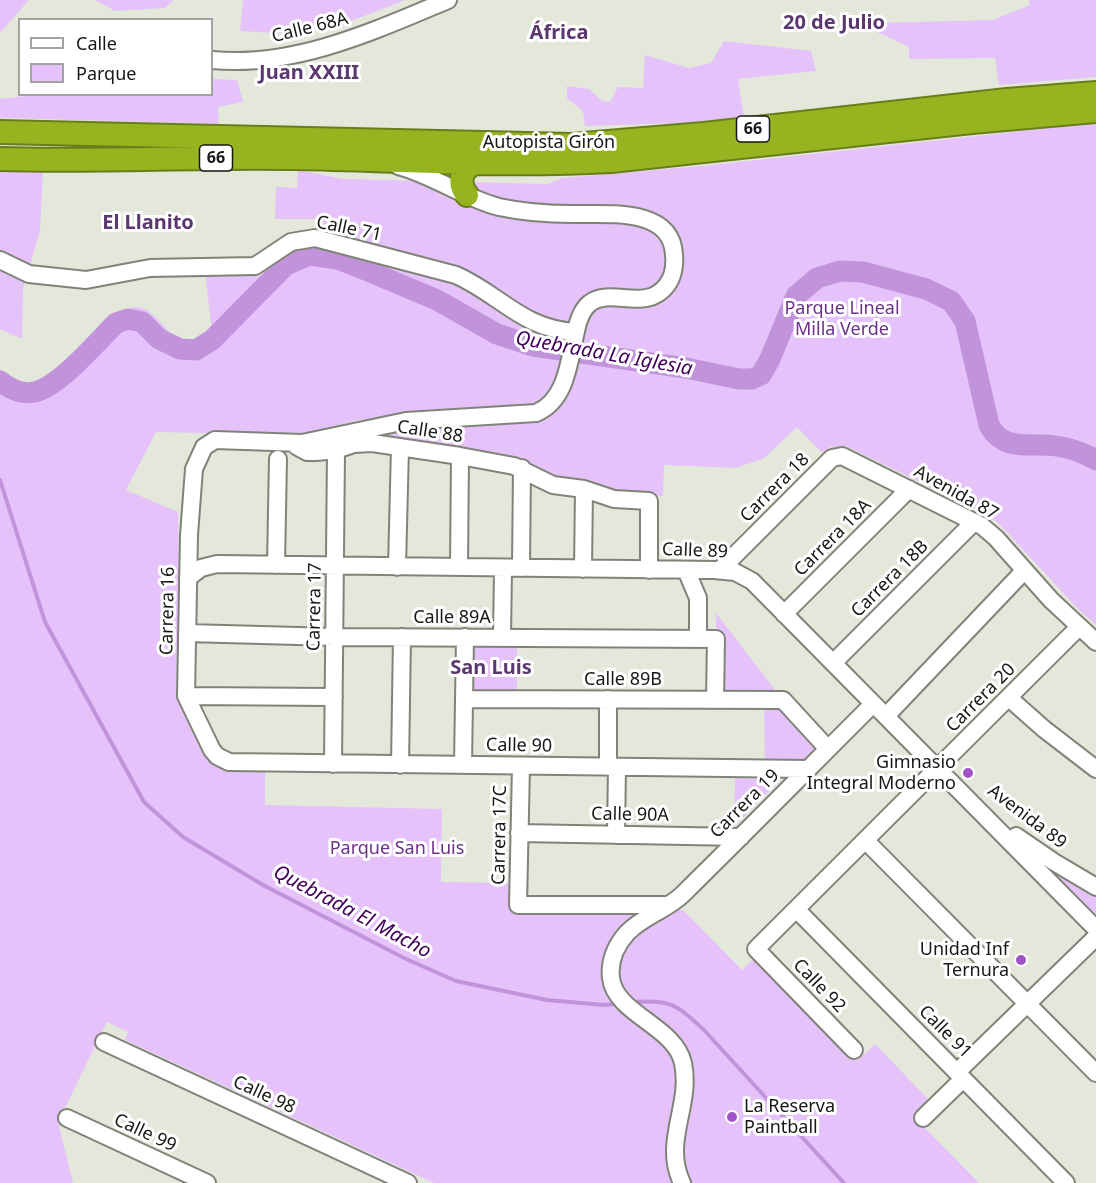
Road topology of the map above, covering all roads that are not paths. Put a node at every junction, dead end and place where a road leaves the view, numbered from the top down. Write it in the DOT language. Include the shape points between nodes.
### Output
graph roads {
  1 [pos="448,0"];
  2 [pos="213,60"];
  3 [pos="1096,93"];
  4 [pos="1096,111"];
  5 [pos="0,132"];
  6 [pos="410,142"];
  7 [pos="0,159"];
  8 [pos="373,160"];
  9 [pos="431,161"];
  10 [pos="476,163"];
  11 [pos="467,195"];
  12 [pos="0,260"];
  13 [pos="575,337"];
  14 [pos="293,443"];
  15 [pos="204,447"];
  16 [pos="400,447"];
  17 [pos="336,450"];
  18 [pos="460,456"];
  19 [pos="832,458"];
  20 [pos="278,459"];
  21 [pos="522,468"];
  22 [pos="584,489"];
  23 [pos="909,489"];
  24 [pos="974,522"];
  25 [pos="189,535"];
  26 [pos="217,564"];
  27 [pos="276,565"];
  28 [pos="335,566"];
  29 [pos="397,567"];
  30 [pos="459,567"];
  31 [pos="502,568"];
  32 [pos="521,568"];
  33 [pos="583,569"];
  34 [pos="649,570"];
  35 [pos="686,570"];
  36 [pos="720,570"];
  37 [pos="1024,572"];
  38 [pos="188,578"];
  39 [pos="784,614"];
  40 [pos="1079,627"];
  41 [pos="187,633"];
  42 [pos="335,637"];
  43 [pos="402,637"];
  44 [pos="465,637"];
  45 [pos="501,638"];
  46 [pos="698,639"];
  47 [pos="1096,642"];
  48 [pos="833,663"];
  49 [pos="186,696"];
  50 [pos="334,697"];
  51 [pos="1009,698"];
  52 [pos="464,699"];
  53 [pos="608,699"];
  54 [pos="716,700"];
  55 [pos="873,704"];
  56 [pos="886,716"];
  57 [pos="828,749"];
  58 [pos="229,762"];
  59 [pos="333,764"];
  60 [pos="400,765"];
  61 [pos="463,765"];
  62 [pos="521,766"];
  63 [pos="612,767"];
  64 [pos="938,768"];
  65 [pos="808,769"];
  66 [pos="1096,769"];
  67 [pos="966,796"];
  68 [pos="519,833"];
  69 [pos="616,835"];
  70 [pos="741,837"];
  71 [pos="865,840"];
  72 [pos="1096,887"];
  73 [pos="611,905"];
  74 [pos="669,905"];
  75 [pos="796,909"];
  76 [pos="1096,929"];
  77 [pos="627,933"];
  78 [pos="1096,938"];
  79 [pos="756,949"];
  80 [pos="1027,1004"];
  81 [pos="104,1042"];
  82 [pos="854,1050"];
  83 [pos="1096,1073"];
  84 [pos="960,1076"];
  85 [pos="67,1118"];
  86 [pos="923,1118"];
  87 [pos="374,1176"];
  88 [pos="207,1183"];
  89 [pos="408,1183"];
  90 [pos="682,1183"];
  91 [pos="1066,1183"];
  1 -- 2 [label="street, Calle 68A" via="328,46 264,59"];
  3 -- 6 [label="highway, Autopista Girón / 66" via="621,142"];
  4 -- 10 [label="highway, Autopista Girón / 66" via="611,161"];
  5 -- 6 [label="highway, Autopista Girón / 66"];
  6 -- 9 [label="street"];
  7 -- 8 [label="highway, Autopista Girón / 66"];
  8 -- 9 [label="highway, Autopista Girón / 66"];
  8 -- 11 [label="street" via="418,172"];
  9 -- 10 [label="highway, Autopista Girón / 66"];
  9 -- 11 [label="street" via="448,182"];
  10 -- 11 [label="highway" via="462,176"];
  11 -- 13 [label="street" via="516,210 630,215 662,228 674,249 675,261 662,291 648,298 590,303 581,314"];
  12 -- 13 [label="street, Calle 71" via="29,274 86,280 150,268 255,266 291,242 315,238 456,275 530,321"];
  13 -- 14 [label="street" via="558,396 536,413 406,421"];
  14 -- 15 [label="street, Calle 88" via="225,439"];
  14 -- 17 [label="street, Calle 88" via="307,452"];
  15 -- 25 [label="street, Carrera 16" via="194,469"];
  16 -- 17 [label="street, Calle 88" via="363,443"];
  16 -- 18 [label="street, Calle 88"];
  16 -- 29 [label="street"];
  17 -- 28 [label="street, Carrera 17"];
  18 -- 21 [label="street, Calle 88"];
  18 -- 30 [label="street"];
  19 -- 23 [label="street, Avenida 87" via="848,458"];
  19 -- 36 [label="street, Carrera 18"];
  20 -- 27 [label="street"];
  21 -- 22 [label="street, Calle 88" via="554,485"];
  21 -- 32 [label="street"];
  22 -- 33 [label="street"];
  22 -- 34 [label="street, Calle 88" via="614,499 649,501"];
  23 -- 24 [label="street, Avenida 87"];
  23 -- 39 [label="street, Carrera 18A"];
  24 -- 37 [label="street, Avenida 87" via="996,538"];
  24 -- 48 [label="street, Carrera 18B"];
  25 -- 26 [label="street" via="198,554"];
  25 -- 38 [label="street, Carrera 16"];
  26 -- 27 [label="street, Calle 89"];
  26 -- 38 [label="street, Calle 89" via="201,568"];
  27 -- 28 [label="street, Calle 89"];
  28 -- 29 [label="street, Calle 89"];
  28 -- 42 [label="street, Carrera 17"];
  29 -- 30 [label="street, Calle 89"];
  30 -- 31 [label="street, Calle 89"];
  31 -- 32 [label="street, Calle 89"];
  31 -- 45 [label="street"];
  32 -- 33 [label="street, Calle 89"];
  33 -- 34 [label="street, Calle 89"];
  34 -- 35 [label="street, Calle 89"];
  35 -- 36 [label="street, Calle 89"];
  35 -- 46 [label="street" via="698,597"];
  36 -- 39 [label="street, Calle 89" via="746,577"];
  37 -- 40 [label="street, Avenida 87"];
  37 -- 56 [label="street"];
  38 -- 41 [label="street, Carrera 16"];
  39 -- 48 [label="street, Calle 89"];
  40 -- 47 [label="street, Avenida 87"];
  40 -- 51 [label="street, Carrera 20"];
  41 -- 42 [label="street, Calle 89A"];
  41 -- 49 [label="street, Carrera 16"];
  42 -- 43 [label="street, Calle 89A"];
  42 -- 50 [label="street, Carrera 17"];
  43 -- 44 [label="street, Calle 89A"];
  43 -- 60 [label="street"];
  44 -- 45 [label="street, Calle 89A"];
  44 -- 52 [label="street"];
  45 -- 46 [label="street, Calle 89A"];
  46 -- 54 [label="street, Calle 89A" via="716,639"];
  48 -- 55 [label="street, Calle 89"];
  49 -- 50 [label="street"];
  49 -- 58 [label="street, Carrera 16" via="212,750"];
  50 -- 59 [label="street, Carrera 17"];
  51 -- 64 [label="street, Carrera 20"];
  51 -- 66 [label="street"];
  52 -- 53 [label="street, Calle 89B"];
  52 -- 61 [label="street"];
  53 -- 54 [label="street, Calle 89B"];
  53 -- 63 [label="street"];
  54 -- 57 [label="street, Calle 89B" via="783,700"];
  55 -- 56 [label="street, Calle 89"];
  55 -- 57 [label="street, Carrera 19"];
  56 -- 64 [label="street, Calle 89"];
  57 -- 65 [label="street, Carrera 19"];
  58 -- 59 [label="street, Calle 90"];
  59 -- 60 [label="street, Calle 90"];
  60 -- 61 [label="street, Calle 90"];
  61 -- 62 [label="street, Calle 90"];
  62 -- 63 [label="street, Calle 90"];
  62 -- 68 [label="street, Carrera 17C"];
  63 -- 65 [label="street, Calle 90"];
  63 -- 69 [label="street"];
  64 -- 67 [label="street, Calle 89"];
  64 -- 71 [label="street, Carrera 20"];
  65 -- 70 [label="street, Carrera 19"];
  67 -- 72 [label="street, Avenida 89" via="1023,842"];
  67 -- 76 [label="street, Calle 89"];
  68 -- 69 [label="street, Calle 90A"];
  68 -- 73 [label="street, Carrera 17C" via="518,906"];
  69 -- 70 [label="street, Calle 90A"];
  70 -- 74 [label="street, Carrera 19"];
  71 -- 75 [label="street, Carrera 20"];
  71 -- 80 [label="street"];
  73 -- 74 [label="street"];
  73 -- 77 [label="street" via="623,916"];
  74 -- 77 [label="street, Carrera 19"];
  75 -- 79 [label="street, Carrera 20"];
  75 -- 84 [label="street, Calle 91"];
  77 -- 90 [label="street" via="611,962 613,988 667,1038 682,1059 685,1091 674,1143"];
  78 -- 80 [label="street"];
  79 -- 82 [label="street, Calle 92"];
  80 -- 83 [label="street"];
  80 -- 84 [label="street"];
  81 -- 87 [label="street, Calle 98"];
  84 -- 86 [label="street"];
  84 -- 91 [label="street, Calle 91"];
  85 -- 88 [label="street, Calle 99"];
  87 -- 89 [label="street, Calle 98"];
}
